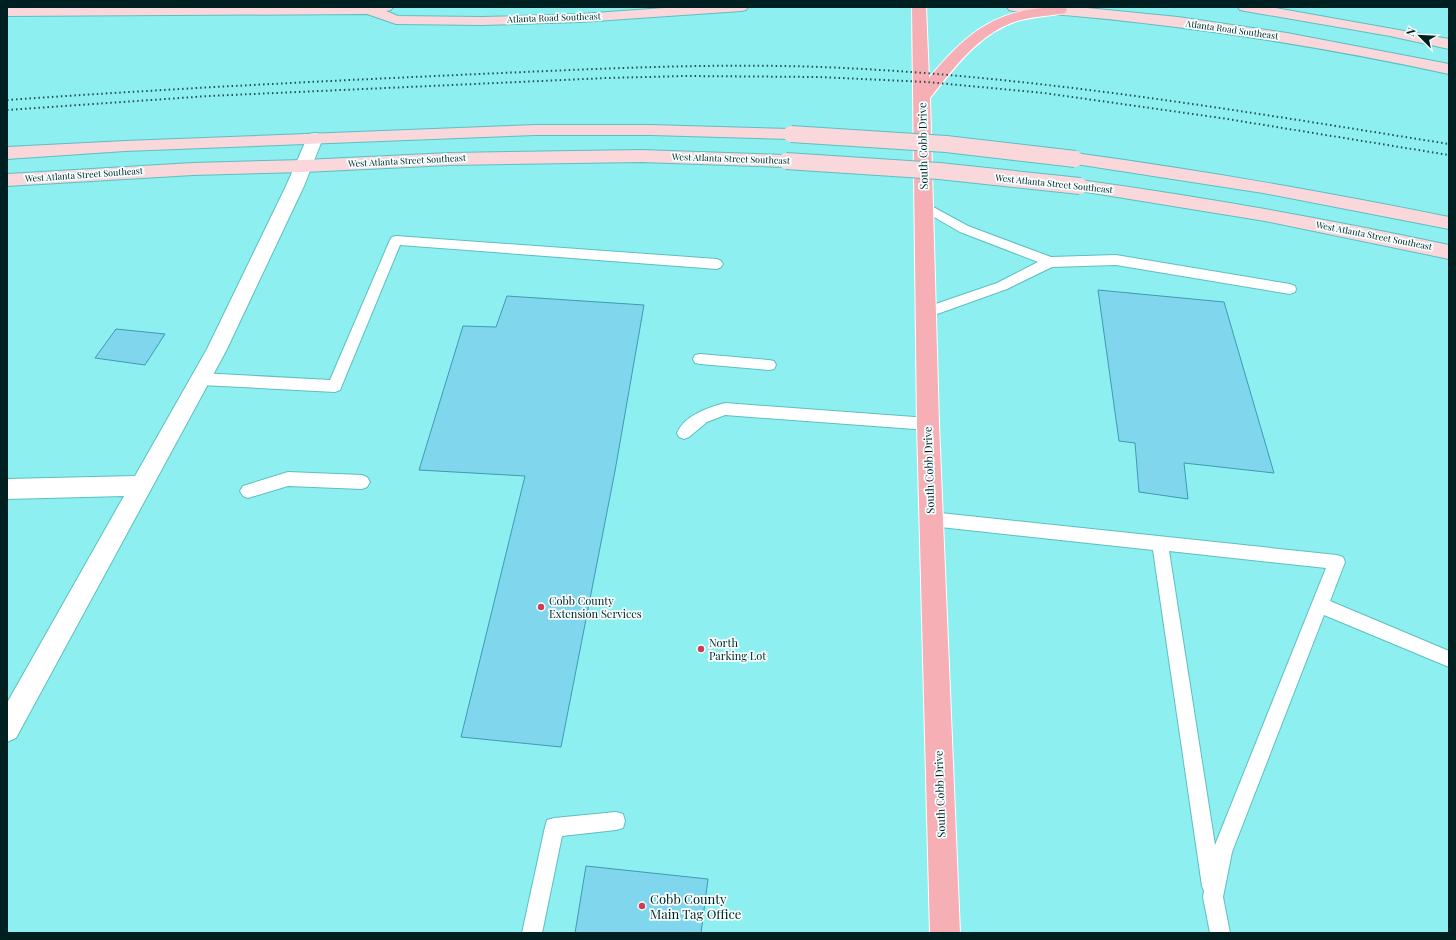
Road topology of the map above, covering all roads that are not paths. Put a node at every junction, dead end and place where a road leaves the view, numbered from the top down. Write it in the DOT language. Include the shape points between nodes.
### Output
graph roads {
  1 [pos="386,7"];
  2 [pos="741,7"];
  3 [pos="919,7"];
  4 [pos="1014,7"];
  5 [pos="1245,7"];
  6 [pos="359,9"];
  7 [pos="1060,10"];
  8 [pos="7,12"];
  9 [pos="1449,44"];
  10 [pos="1449,69"];
  11 [pos="922,97"];
  12 [pos="315,138"];
  13 [pos="7,153"];
  14 [pos="304,166"];
  15 [pos="7,180"];
  16 [pos="924,206"];
  17 [pos="1449,222"];
  18 [pos="1449,252"];
  19 [pos="1050,262"];
  20 [pos="717,264"];
  21 [pos="1290,289"];
  22 [pos="926,313"];
  23 [pos="700,359"];
  24 [pos="769,365"];
  25 [pos="201,379"];
  26 [pos="928,424"];
  27 [pos="684,433"];
  28 [pos="362,482"];
  29 [pos="141,486"];
  30 [pos="7,489"];
  31 [pos="248,491"];
  32 [pos="931,519"];
  33 [pos="1160,543"];
  34 [pos="1320,605"];
  35 [pos="1449,659"];
  36 [pos="12,710"];
  37 [pos="7,729"];
  38 [pos="616,821"];
  39 [pos="1213,897"];
  40 [pos="532,933"];
  41 [pos="945,933"];
  42 [pos="1220,933"];
  1 -- 6 [label="street"];
  2 -- 6 [label="street, Atlanta Road Southeast" via="581,18 482,21 396,20"];
  3 -- 11 [label="main road, South Cobb Drive"];
  4 -- 7 [label="street, Atlanta Road Southeast"];
  5 -- 9 [label="street"];
  6 -- 8 [label="street"];
  7 -- 10 [label="street, Atlanta Road Southeast" via="1241,31"];
  7 -- 11 [label="main road" via="1024,15 984,32 953,60"];
  11 -- 16 [label="main road, South Cobb Drive"];
  12 -- 13 [label="street"];
  12 -- 14 [label="street"];
  12 -- 17 [label="street, bridge" via="590,130 791,134 946,144 1075,159 1265,187"];
  14 -- 15 [label="street, West Atlanta Street Southeast" via="193,169"];
  14 -- 18 [label="street, West Atlanta Street Southeast, bridge" via="592,156 786,161 939,171 1137,194 1363,233"];
  14 -- 25 [label="street"];
  16 -- 19 [label="lane" via="964,229"];
  16 -- 22 [label="main road, South Cobb Drive"];
  19 -- 21 [label="lane" via="1116,260"];
  19 -- 22 [label="lane" via="1002,286"];
  20 -- 25 [label="lane" via="396,240 335,386"];
  22 -- 26 [label="main road, South Cobb Drive"];
  23 -- 24 [label="lane"];
  25 -- 29 [label="street"];
  26 -- 27 [label="lane" via="732,410 706,415 693,423"];
  26 -- 32 [label="main road, South Cobb Drive"];
  28 -- 31 [label="lane" via="288,480"];
  29 -- 30 [label="street"];
  29 -- 36 [label="street"];
  32 -- 33 [label="lane"];
  32 -- 41 [label="main road, South Cobb Drive"];
  33 -- 34 [label="lane" via="1337,562"];
  33 -- 39 [label="lane"];
  34 -- 35 [label="lane"];
  34 -- 39 [label="lane" via="1222,852"];
  36 -- 37 [label="street"];
  38 -- 40 [label="lane" via="554,827"];
  39 -- 42 [label="lane"];
}
